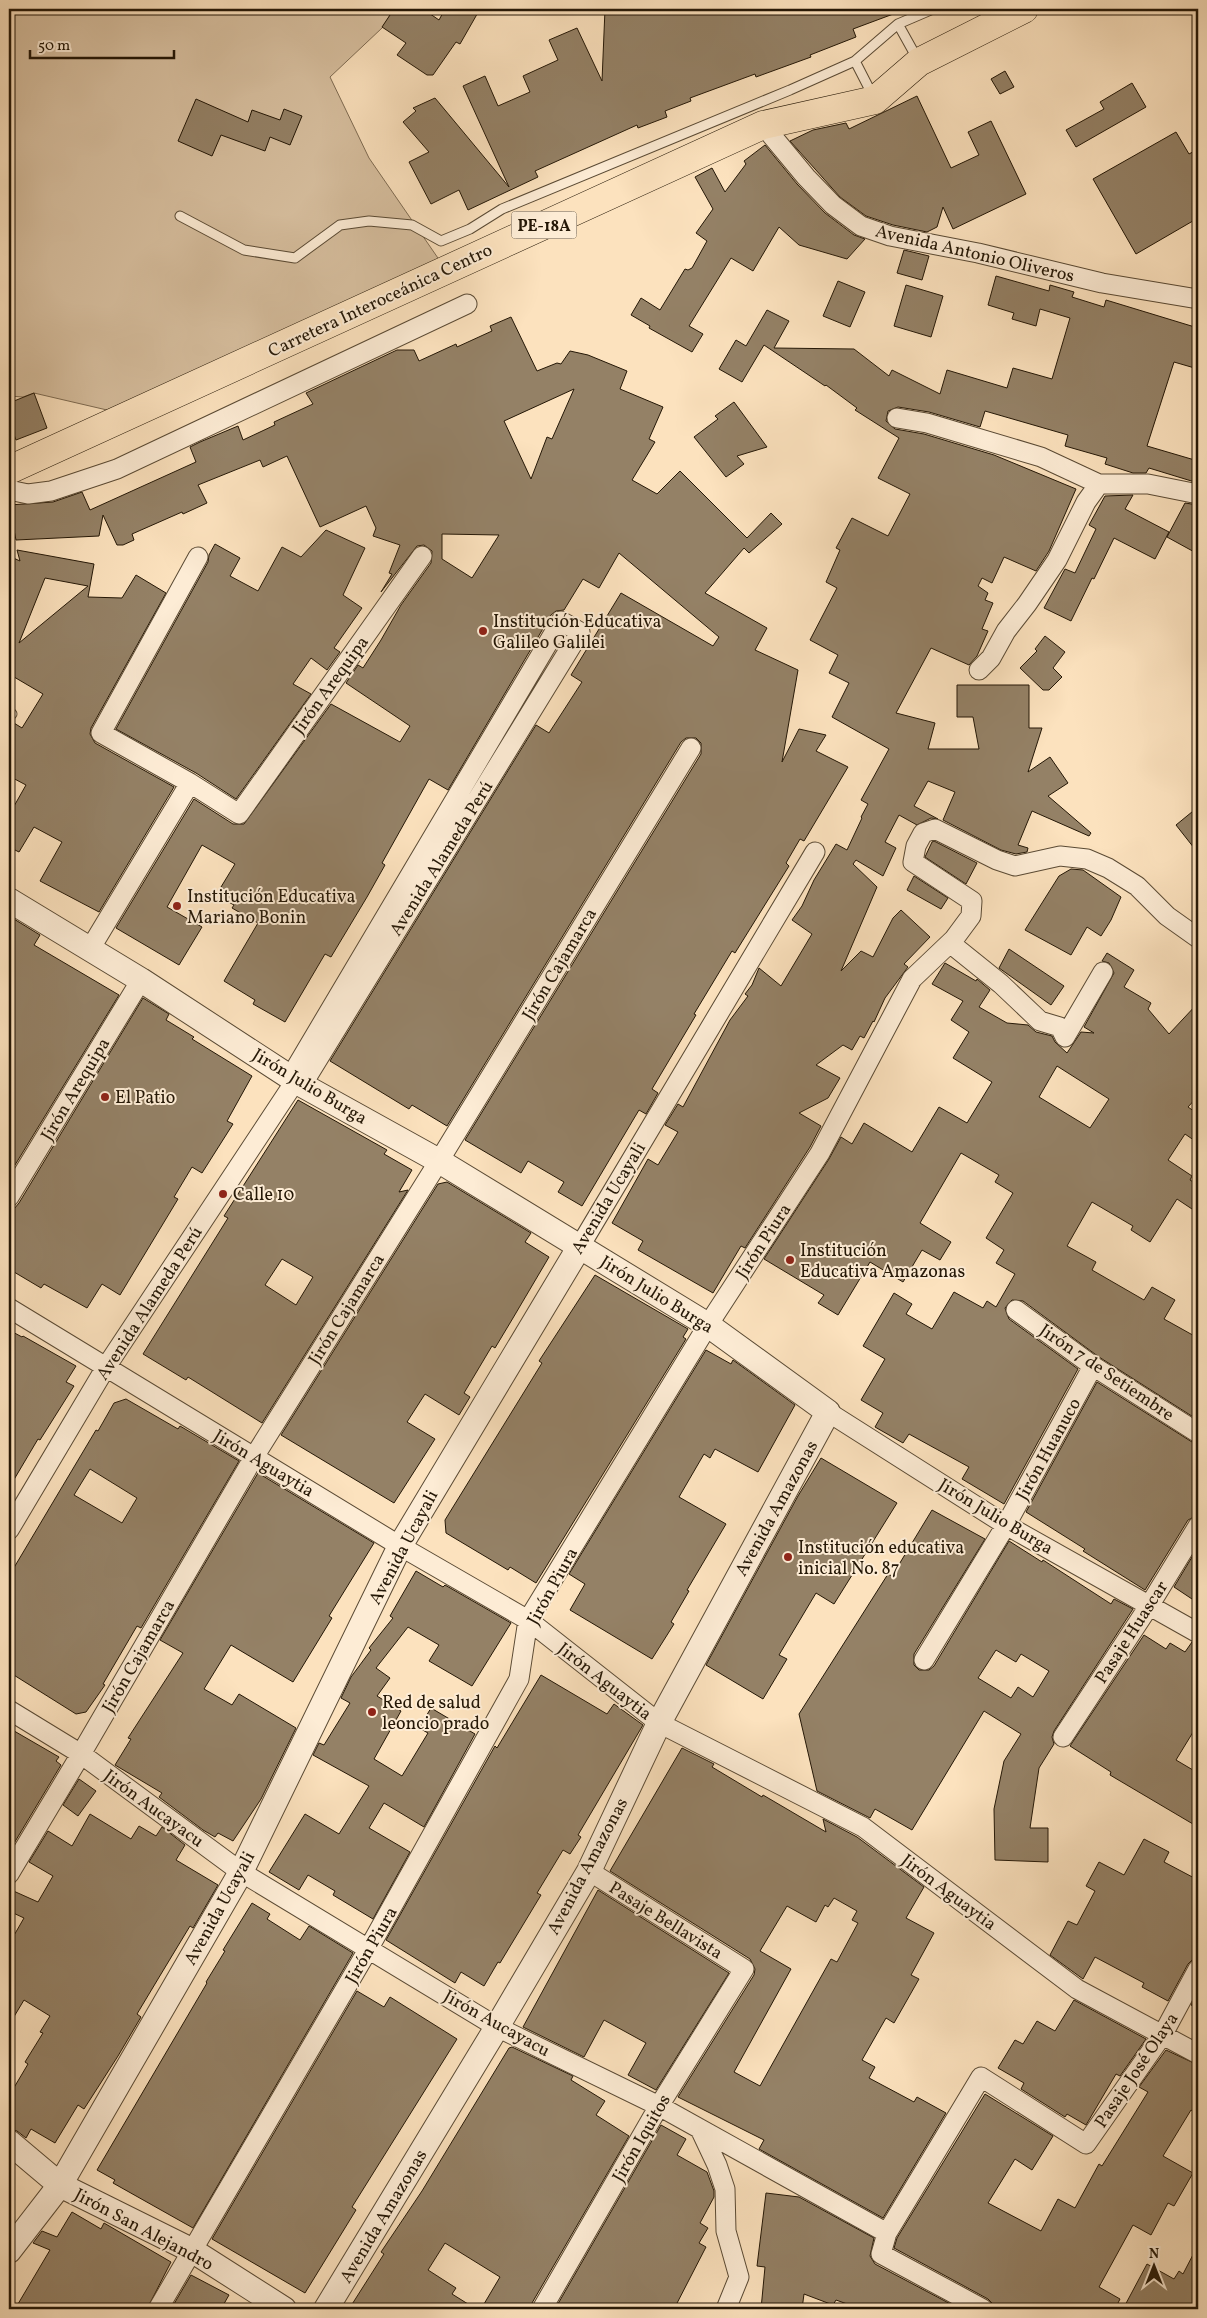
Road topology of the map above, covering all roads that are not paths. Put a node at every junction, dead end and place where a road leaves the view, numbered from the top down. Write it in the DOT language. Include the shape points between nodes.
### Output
graph roads {
  1 [pos="933,9"];
  2 [pos="1024,9"];
  3 [pos="898,24"];
  4 [pos="855,61"];
  5 [pos="919,62"];
  6 [pos="875,100"];
  7 [pos="763,125"];
  8 [pos="180,216"];
  9 [pos="1198,299"];
  10 [pos="467,304"];
  11 [pos="897,418"];
  12 [pos="9,470"];
  13 [pos="1099,484"];
  14 [pos="9,490"];
  15 [pos="1198,494"];
  16 [pos="422,556"];
  17 [pos="198,557"];
  18 [pos="979,670"];
  19 [pos="691,748"];
  20 [pos="190,783"];
  21 [pos="815,852"];
  22 [pos="9,900"];
  23 [pos="1198,938"];
  24 [pos="950,943"];
  25 [pos="90,949"];
  26 [pos="1103,972"];
  27 [pos="141,980"];
  28 [pos="296,1080"];
  29 [pos="439,1161"];
  30 [pos="9,1197"];
  31 [pos="580,1246"];
  32 [pos="9,1308"];
  33 [pos="1016,1310"];
  34 [pos="708,1325"];
  35 [pos="1093,1366"];
  36 [pos="106,1367"];
  37 [pos="828,1412"];
  38 [pos="1198,1433"];
  39 [pos="254,1457"];
  40 [pos="1006,1525"];
  41 [pos="1198,1526"];
  42 [pos="9,1530"];
  43 [pos="400,1546"];
  44 [pos="1149,1606"];
  45 [pos="528,1620"];
  46 [pos="1198,1633"];
  47 [pos="924,1660"];
  48 [pos="9,1710"];
  49 [pos="659,1723"];
  50 [pos="1062,1737"];
  51 [pos="81,1754"];
  52 [pos="588,1871"];
  53 [pos="241,1872"];
  54 [pos="9,1874"];
  55 [pos="369,1948"];
  56 [pos="744,1968"];
  57 [pos="1198,1969"];
  58 [pos="497,2027"];
  59 [pos="1163,2034"];
  60 [pos="1198,2054"];
  61 [pos="659,2106"];
  62 [pos="700,2129"];
  63 [pos="9,2142"];
  64 [pos="60,2185"];
  65 [pos="887,2233"];
  66 [pos="9,2251"];
  67 [pos="193,2251"];
  68 [pos="158,2309"];
  69 [pos="284,2309"];
  70 [pos="326,2309"];
  71 [pos="542,2309"];
  72 [pos="726,2309"];
  73 [pos="983,2309"];
  1 -- 3 [label="lane"];
  2 -- 5 [label="highway, Carretera Interoceánica Centro / PE-18A"];
  3 -- 4 [label="lane"];
  3 -- 5 [label="lane"];
  4 -- 6 [label="lane"];
  4 -- 8 [label="lane" via="502,209 470,229 441,241 412,226 369,221 340,226 295,258 244,250"];
  5 -- 6 [label="highway, Carretera Interoceánica Centro / PE-18A"];
  6 -- 7 [label="highway, Carretera Interoceánica Centro / PE-18A"];
  7 -- 9 [label="street, Avenida Antonio Oliveros" via="833,205 861,226 890,236 1102,283"];
  7 -- 12 [label="highway, Carretera Interoceánica Centro / PE-18A"];
  10 -- 14 [label="street" via="117,469 51,491 28,494"];
  11 -- 13 [label="street" via="927,423 1041,457"];
  13 -- 15 [label="street" via="1148,484"];
  13 -- 18 [label="street" via="1086,502 1057,560 1006,631 991,658"];
  16 -- 20 [label="street, Jirón Arequipa" via="239,814"];
  17 -- 20 [label="street" via="101,733"];
  19 -- 29 [label="street, Jirón Cajamarca"];
  20 -- 25 [label="street"];
  21 -- 31 [label="street, Avenida Ucayali"];
  22 -- 25 [label="street, Jirón Julio Burga"];
  23 -- 24 [label="street, Jirón Piura" via="1167,916 1137,886 1087,859 1060,856 1015,866 935,830 923,833 913,862 972,901 971,916"];
  24 -- 26 [label="street" via="1040,1021 1060,1027 1065,1037"];
  24 -- 34 [label="street, Jirón Piura" via="912,978 820,1153"];
  25 -- 27 [label="street, Jirón Julio Burga"];
  27 -- 28 [label="street, Jirón Julio Burga"];
  27 -- 30 [label="street, Jirón Arequipa"];
  28 -- 28 [label="street, Avenida Alameda Perú" via="580,632 561,621"];
  28 -- 29 [label="street, Jirón Julio Burga"];
  28 -- 36 [label="street, Avenida Alameda Perú"];
  29 -- 31 [label="street, Jirón Julio Burga"];
  29 -- 39 [label="street, Jirón Cajamarca"];
  31 -- 34 [label="street, Jirón Julio Burga"];
  31 -- 43 [label="street, Avenida Ucayali"];
  32 -- 36 [label="street, Jirón Aguaytia"];
  33 -- 35 [label="street, Jirón 7 de Setiembre"];
  34 -- 37 [label="street, Jirón Julio Burga"];
  34 -- 45 [label="street, Jirón Piura"];
  35 -- 38 [label="street, Jirón 7 de Setiembre"];
  35 -- 40 [label="street, Jirón Huanuco"];
  36 -- 39 [label="street, Jirón Aguaytia"];
  36 -- 42 [label="street, Avenida Alameda Perú"];
  37 -- 40 [label="street, Jirón Julio Burga"];
  37 -- 49 [label="street, Avenida Amazonas"];
  39 -- 43 [label="street, Jirón Aguaytia"];
  39 -- 51 [label="street, Jirón Cajamarca"];
  40 -- 44 [label="street, Jirón Julio Burga"];
  40 -- 47 [label="street, Jirón Huanuco"];
  41 -- 44 [label="street, Pasaje Huascar"];
  43 -- 45 [label="street, Jirón Aguaytia"];
  43 -- 53 [label="street, Avenida Ucayali"];
  44 -- 46 [label="street, Jirón Julio Burga"];
  44 -- 50 [label="street, Pasaje Huascar"];
  45 -- 49 [label="street, Jirón Aguaytia"];
  45 -- 55 [label="street, Jirón Piura" via="519,1679"];
  48 -- 51 [label="street, Jirón Aucayacu"];
  49 -- 52 [label="street, Avenida Amazonas"];
  49 -- 59 [label="street, Jirón Aguaytia" via="863,1827 1077,1989"];
  51 -- 53 [label="street, Jirón Aucayacu"];
  51 -- 54 [label="street, Jirón Cajamarca"];
  52 -- 56 [label="street, Pasaje Bellavista"];
  52 -- 58 [label="street, Avenida Amazonas"];
  53 -- 55 [label="street, Jirón Aucayacu"];
  53 -- 64 [label="street, Avenida Ucayali"];
  55 -- 58 [label="street, Jirón Aucayacu"];
  55 -- 67 [label="street, Jirón Piura"];
  56 -- 61 [label="street, Jirón Iquitos"];
  57 -- 59 [label="street, Pasaje José Olaya"];
  58 -- 61 [label="street, Jirón Aucayacu"];
  58 -- 70 [label="street, Avenida Amazonas"];
  59 -- 60 [label="street, Jirón Aguaytia"];
  59 -- 65 [label="street, Pasaje José Olaya" via="1086,2144 981,2078"];
  61 -- 62 [label="street, Jirón Aucayacu"];
  61 -- 71 [label="street, Jirón Iquitos"];
  62 -- 65 [label="street, Jirón Aucayacu"];
  62 -- 72 [label="street" via="725,2189 726,2231 738,2277"];
  63 -- 64 [label="street, Jirón San Alejandro"];
  64 -- 66 [label="street, Avenida Ucayali"];
  64 -- 67 [label="street, Jirón San Alejandro"];
  65 -- 73 [label="street" via="881,2254"];
  67 -- 68 [label="street, Jirón Piura"];
  67 -- 69 [label="street, Jirón San Alejandro"];
}
